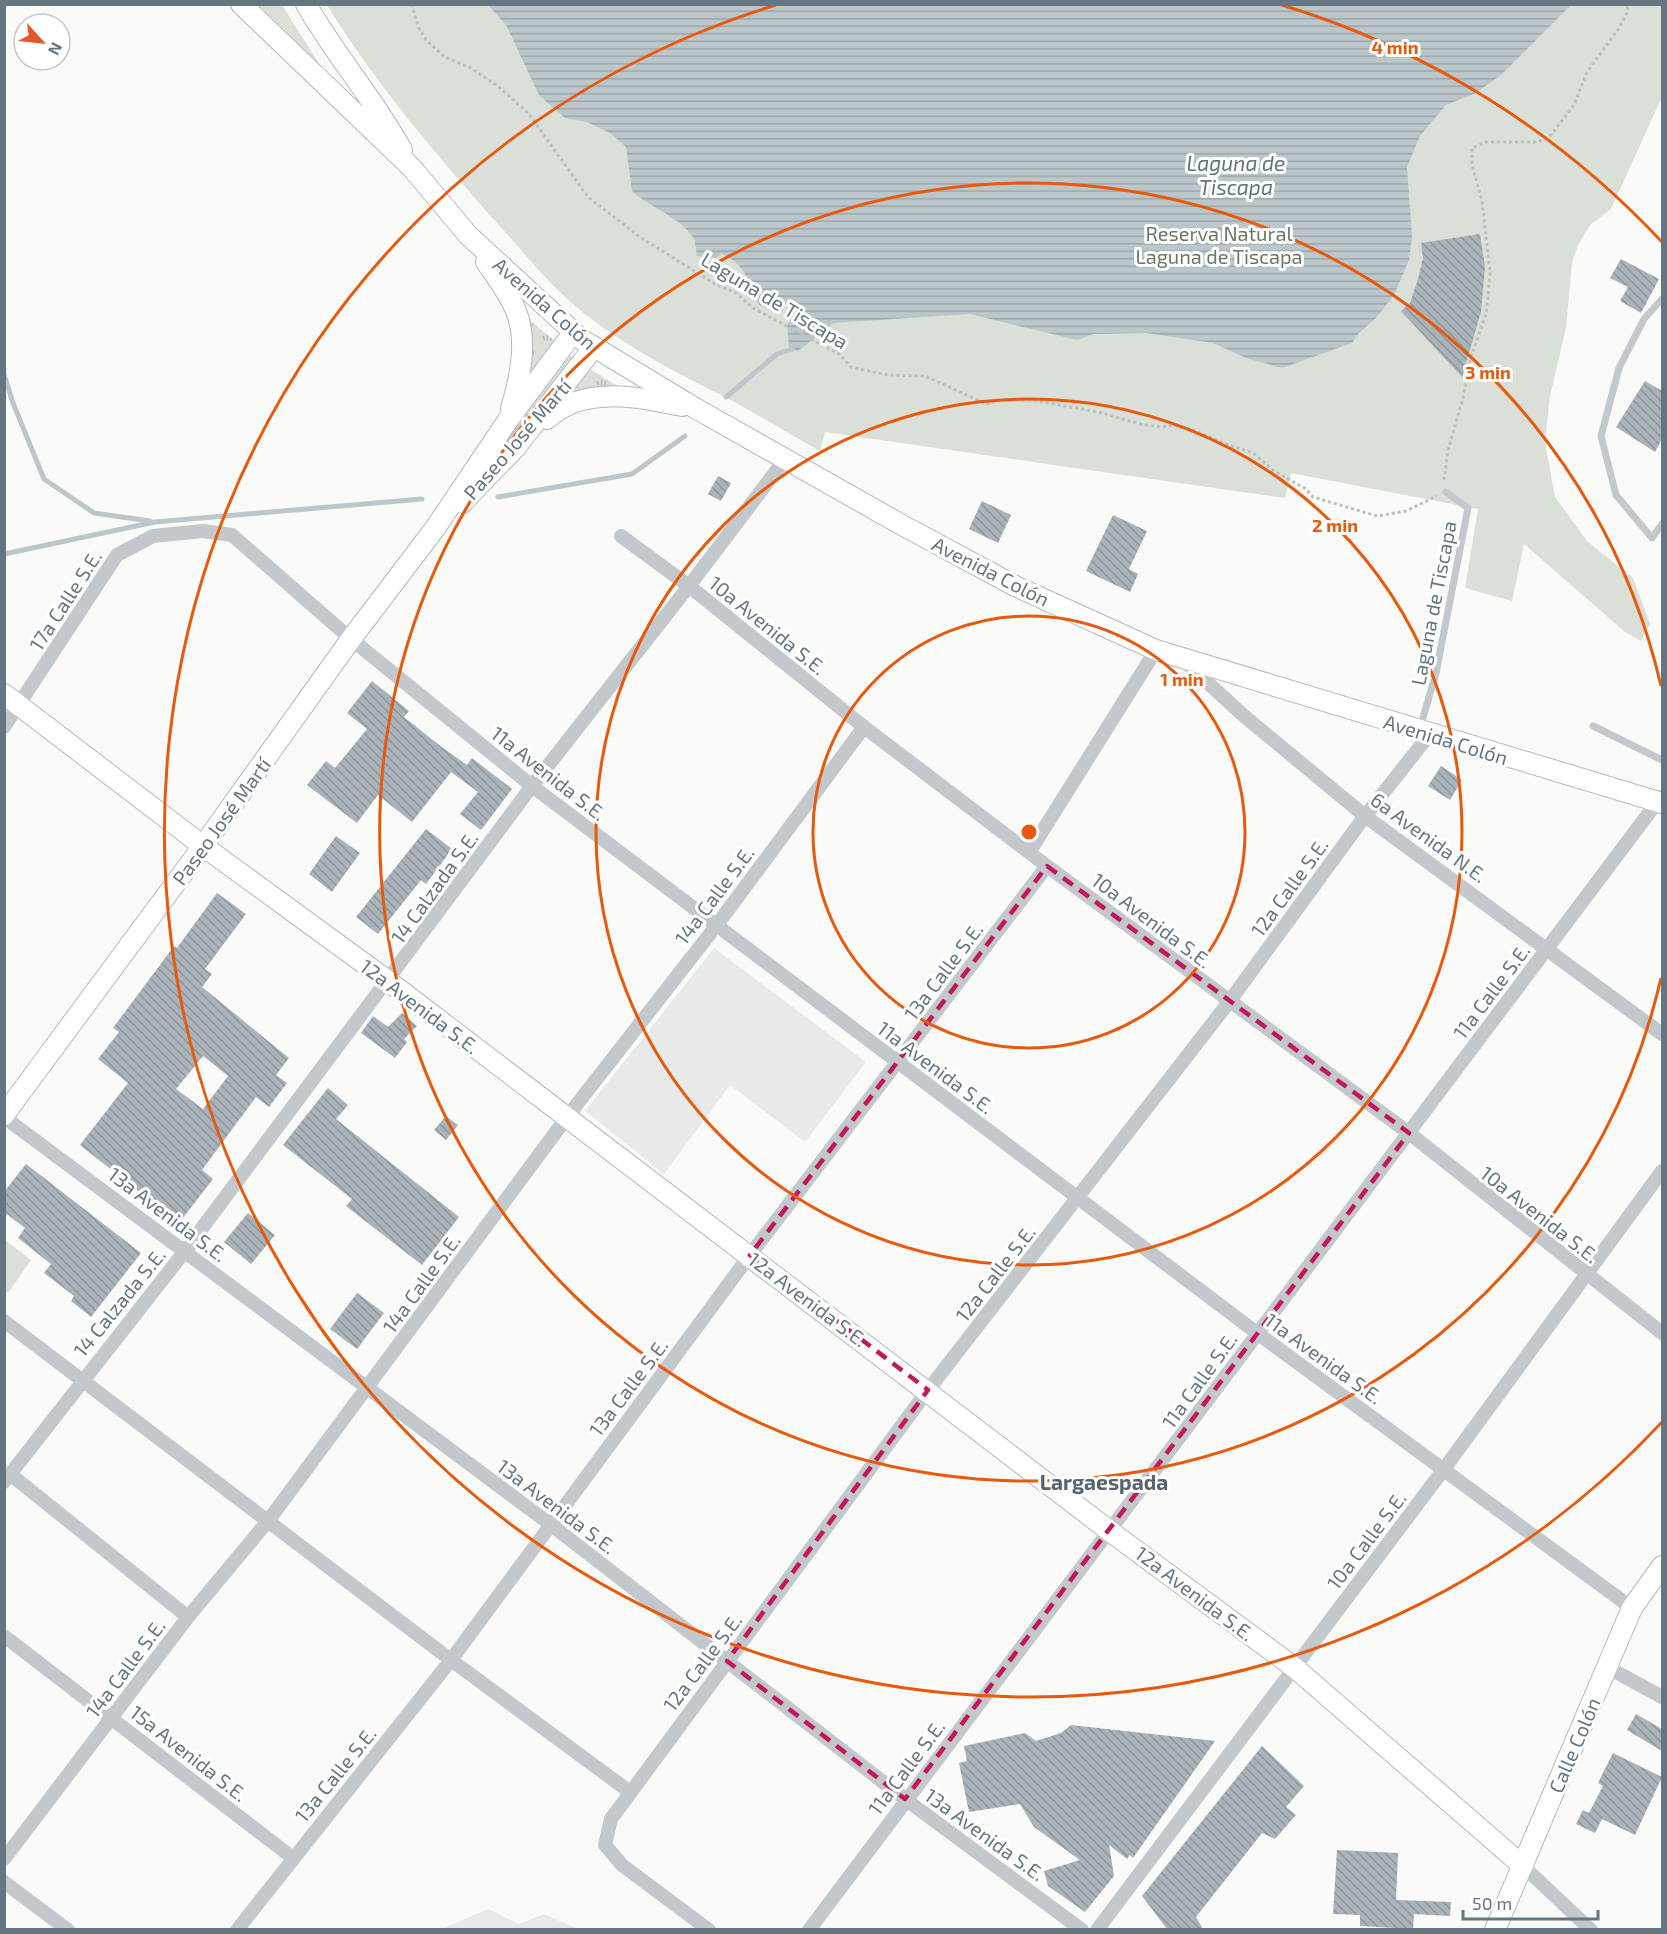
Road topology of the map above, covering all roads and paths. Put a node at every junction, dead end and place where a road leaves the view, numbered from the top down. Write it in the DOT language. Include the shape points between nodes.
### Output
graph roads {
  1 [pos="241,4"];
  2 [pos="306,4"];
  3 [pos="412,4"];
  4 [pos="1628,4"];
  5 [pos="412,168"];
  6 [pos="468,235"];
  7 [pos="1662,299"];
  8 [pos="573,333"];
  9 [pos="594,347"];
  10 [pos="695,408"];
  11 [pos="508,420"];
  12 [pos="516,447"];
  13 [pos="786,458"];
  14 [pos="1446,492"];
  15 [pos="1662,524"];
  16 [pos="436,527"];
  17 [pos="232,536"];
  18 [pos="621,536"];
  19 [pos="689,586"];
  20 [pos="351,639"];
  21 [pos="1156,650"];
  22 [pos="1182,659"];
  23 [pos="4,694"];
  24 [pos="20,707"];
  25 [pos="1593,726"];
  26 [pos="4,727"];
  27 [pos="864,727"];
  28 [pos="1425,732"];
  29 [pos="1662,760"];
  30 [pos="532,786"];
  31 [pos="1661,800"];
  32 [pos="1365,816"];
  33 [pos="203,846"];
  34 [pos="1030,852"];
  35 [pos="1047,866"];
  36 [pos="716,926"];
  37 [pos="1547,947"];
  38 [pos="388,981"];
  39 [pos="1229,1002"];
  40 [pos="1662,1034"];
  41 [pos="898,1062"];
  42 [pos="4,1116"];
  43 [pos="567,1117"];
  44 [pos="1409,1134"];
  45 [pos="1662,1171"];
  46 [pos="1078,1199"];
  47 [pos="185,1251"];
  48 [pos="750,1255"];
  49 [pos="1584,1274"];
  50 [pos="4,1321"];
  51 [pos="1662,1332"];
  52 [pos="1257,1333"];
  53 [pos="82,1379"];
  54 [pos="367,1388"];
  55 [pos="928,1390"];
  56 [pos="1443,1469"];
  57 [pos="7,1478"];
  58 [pos="268,1521"];
  59 [pos="550,1524"];
  60 [pos="1111,1532"];
  61 [pos="1662,1566"];
  62 [pos="1632,1608"];
  63 [pos="188,1617"];
  64 [pos="4,1636"];
  65 [pos="451,1660"];
  66 [pos="727,1661"];
  67 [pos="1606,1667"];
  68 [pos="1295,1668"];
  69 [pos="1662,1697"];
  70 [pos="111,1717"];
  71 [pos="630,1792"];
  72 [pos="905,1799"];
  73 [pos="4,1858"];
  74 [pos="293,1858"];
  75 [pos="1523,1866"];
  76 [pos="4,1881"];
  77 [pos="68,1929"];
  78 [pos="237,1929"];
  79 [pos="709,1929"];
  80 [pos="809,1929"];
  81 [pos="1082,1929"];
  82 [pos="1097,1929"];
  83 [pos="1495,1929"];
  84 [pos="1591,1929"];
  1 -- 5 [label="main road, Avenida Colón"];
  2 -- 5 [label="main road, Avenida Colón" via="327,41 388,125"];
  3 -- 14 [label="path, Laguna de Tiscapa" via="417,26 426,40 445,57 471,68 499,87 529,114 588,197 640,237 736,293 753,308 820,343 860,371 925,376 986,404 1007,399 1037,401 1139,424 1191,429 1253,453 1313,497 1377,516 1406,511"];
  4 -- 14 [label="path, Laguna de Tiscapa" via="1619,28 1587,72 1574,105 1551,135 1538,142 1486,142 1472,148 1490,273 1486,314 1470,360 1448,450 1443,477"];
  5 -- 6 [label="main road, Avenida Colón"];
  6 -- 8 [label="main road, Avenida Colón"];
  6 -- 11 [label="main road" via="516,312 521,358"];
  7 -- 15 [label="lane" via="1644,319 1619,368 1601,436 1616,495 1652,538"];
  8 -- 9 [label="main road, Avenida Colón"];
  8 -- 11 [label="main road, Paseo José Martí"];
  9 -- 10 [label="main road, Avenida Colón"];
  9 -- 12 [label="main road, Paseo José Martí"];
  10 -- 12 [label="main road" via="645,398 583,399 557,410"];
  10 -- 13 [label="main road, Avenida Colón"];
  11 -- 16 [label="main road, Paseo José Martí"];
  12 -- 16 [label="main road, Paseo José Martí"];
  13 -- 19 [label="street, 14 Calzada S.E."];
  13 -- 21 [label="main road, Avenida Colón" via="1015,586"];
  14 -- 28 [label="lane, Laguna de Tiscapa" via="1468,508"];
  16 -- 20 [label="main road, Paseo José Martí"];
  17 -- 20 [label="street, 11a Avenida S.E."];
  17 -- 24 [label="street, 17a Calle S.E." via="203,531 153,537 117,555"];
  18 -- 19 [label="street, 10a Avenida S.E."];
  19 -- 27 [label="street, 10a Avenida S.E."];
  19 -- 30 [label="street, 14 Calzada S.E."];
  20 -- 30 [label="street, 11a Avenida S.E."];
  20 -- 33 [label="main road, Paseo José Martí"];
  21 -- 22 [label="main road, Avenida Colón"];
  21 -- 34 [label="street"];
  22 -- 28 [label="main road, Avenida Colón"];
  22 -- 32 [label="street, 6a Avenida N.E."];
  23 -- 24 [label="main road, 12a Avenida S.E."];
  24 -- 26 [label="street, 17a Calle S.E."];
  24 -- 33 [label="main road, 12a Avenida S.E."];
  25 -- 29 [label="lane"];
  27 -- 34 [label="street, 10a Avenida S.E."];
  27 -- 36 [label="street, 14a Calle S.E."];
  28 -- 31 [label="main road, Avenida Colón"];
  28 -- 32 [label="street, 12a Calle S.E."];
  30 -- 36 [label="street, 11a Avenida S.E."];
  30 -- 38 [label="street, 14 Calzada S.E."];
  31 -- 37 [label="street, 11a Calle S.E."];
  32 -- 37 [label="street, 6a Avenida N.E."];
  32 -- 39 [label="street, 12a Calle S.E."];
  33 -- 38 [label="main road, 12a Avenida S.E."];
  33 -- 42 [label="main road, Paseo José Martí"];
  34 -- 35 [label="street, 10a Avenida S.E."];
  35 -- 39 [label="street, 10a Avenida S.E."];
  35 -- 41 [label="street, 13a Calle S.E."];
  36 -- 41 [label="street, 11a Avenida S.E."];
  36 -- 43 [label="street, 14a Calle S.E."];
  37 -- 40 [label="street, 6a Avenida N.E."];
  37 -- 44 [label="street, 11a Calle S.E."];
  38 -- 43 [label="main road, 12a Avenida S.E."];
  38 -- 47 [label="street, 14 Calzada S.E."];
  39 -- 44 [label="street, 10a Avenida S.E."];
  39 -- 46 [label="street, 12a Calle S.E."];
  41 -- 46 [label="street, 11a Avenida S.E."];
  41 -- 48 [label="street, 13a Calle S.E."];
  42 -- 47 [label="street, 13a Avenida S.E."];
  43 -- 48 [label="main road, 12a Avenida S.E."];
  43 -- 54 [label="street, 14a Calle S.E."];
  44 -- 49 [label="street, 10a Avenida S.E."];
  44 -- 52 [label="street, 11a Calle S.E."];
  45 -- 49 [label="street, 10a Calle S.E."];
  46 -- 52 [label="street, 11a Avenida S.E."];
  46 -- 55 [label="street, 12a Calle S.E."];
  47 -- 53 [label="street, 14 Calzada S.E."];
  47 -- 54 [label="street, 13a Avenida S.E."];
  48 -- 55 [label="main road, 12a Avenida S.E."];
  48 -- 59 [label="street, 13a Calle S.E."];
  49 -- 51 [label="street, 10a Avenida S.E."];
  49 -- 56 [label="street, 10a Calle S.E."];
  50 -- 53 [label="street"];
  52 -- 56 [label="street, 11a Avenida S.E."];
  52 -- 60 [label="street, 11a Calle S.E."];
  53 -- 57 [label="street, 14 Calzada S.E."];
  53 -- 58 [label="street"];
  54 -- 58 [label="street, 14a Calle S.E."];
  54 -- 59 [label="street, 13a Avenida S.E."];
  55 -- 60 [label="main road, 12a Avenida S.E."];
  55 -- 66 [label="street, 12a Calle S.E."];
  56 -- 62 [label="street, 11a Avenida S.E."];
  56 -- 68 [label="street, 10a Calle S.E."];
  57 -- 63 [label="street"];
  58 -- 63 [label="street, 14a Calle S.E."];
  58 -- 65 [label="street"];
  59 -- 65 [label="street, 13a Calle S.E."];
  59 -- 66 [label="street, 13a Avenida S.E."];
  60 -- 68 [label="main road, 12a Avenida S.E."];
  60 -- 72 [label="street, 11a Calle S.E."];
  61 -- 62 [label="main road, Calle Colón"];
  62 -- 67 [label="main road, Calle Colón"];
  63 -- 70 [label="street, 14a Calle S.E."];
  64 -- 70 [label="street, 15a Avenida S.E."];
  65 -- 71 [label="street"];
  65 -- 74 [label="street, 13a Calle S.E."];
  66 -- 71 [label="street, 12a Calle S.E."];
  66 -- 72 [label="street, 13a Avenida S.E."];
  67 -- 69 [label="street"];
  67 -- 75 [label="main road, Calle Colón"];
  68 -- 75 [label="main road, 12a Avenida S.E."];
  68 -- 82 [label="street, 10a Calle S.E."];
  70 -- 73 [label="street, 14a Calle S.E."];
  70 -- 74 [label="street, 15a Avenida S.E."];
  71 -- 79 [label="street, 12a Calle S.E." via="611,1819 605,1845 622,1865"];
  72 -- 80 [label="street, 11a Calle S.E."];
  72 -- 81 [label="street, 13a Avenida S.E."];
  74 -- 78 [label="street, 13a Calle S.E."];
  75 -- 83 [label="main road, Calle Colón"];
  75 -- 84 [label="street, 12a Avenida S.E."];
  76 -- 77 [label="street"];
}
